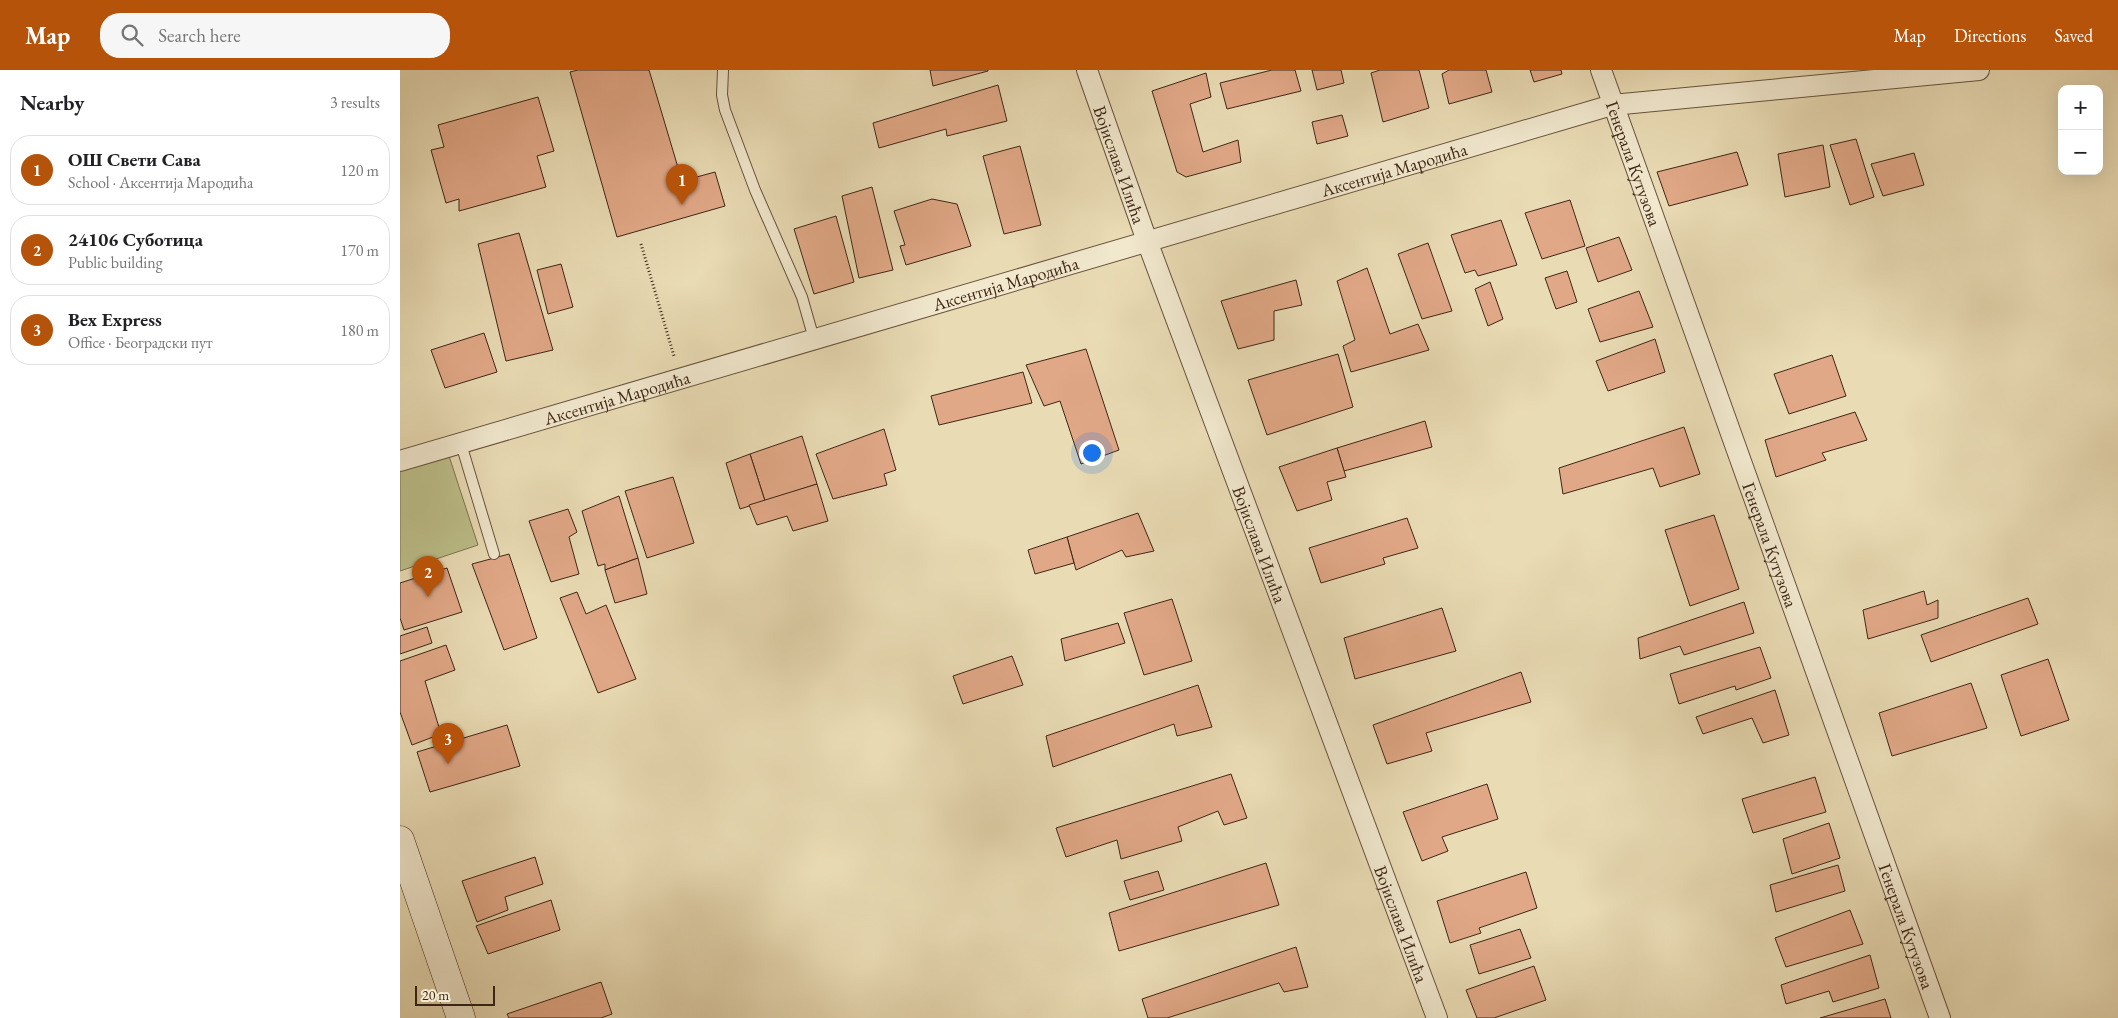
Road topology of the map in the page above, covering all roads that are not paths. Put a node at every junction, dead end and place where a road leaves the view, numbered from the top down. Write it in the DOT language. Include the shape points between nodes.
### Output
graph roads {
  1 [pos="724,70"];
  2 [pos="1087,70"];
  3 [pos="1601,70"];
  4 [pos="1979,70"];
  5 [pos="1612,105"];
  6 [pos="1147,241"];
  7 [pos="814,339"];
  8 [pos="461,444"];
  9 [pos="400,462"];
  10 [pos="494,554"];
  11 [pos="400,840"];
  12 [pos="460,1018"];
  13 [pos="1436,1018"];
  14 [pos="1940,1018"];
  1 -- 7 [label="lane" via="722,95 725,110 755,190 802,297"];
  2 -- 6 [label="street, Војислава Илића"];
  3 -- 5 [label="street, Генерала Кутузова"];
  4 -- 5 [label="street, Аксентија Мародића"];
  5 -- 6 [label="street, Аксентија Мародића"];
  5 -- 14 [label="street, Генерала Кутузова"];
  6 -- 7 [label="street, Аксентија Мародића"];
  6 -- 13 [label="street, Војислава Илића"];
  7 -- 8 [label="street, Аксентија Мародића"];
  8 -- 9 [label="street, Аксентија Мародића"];
  8 -- 10 [label="lane"];
  11 -- 12 [label="main road"];
}
